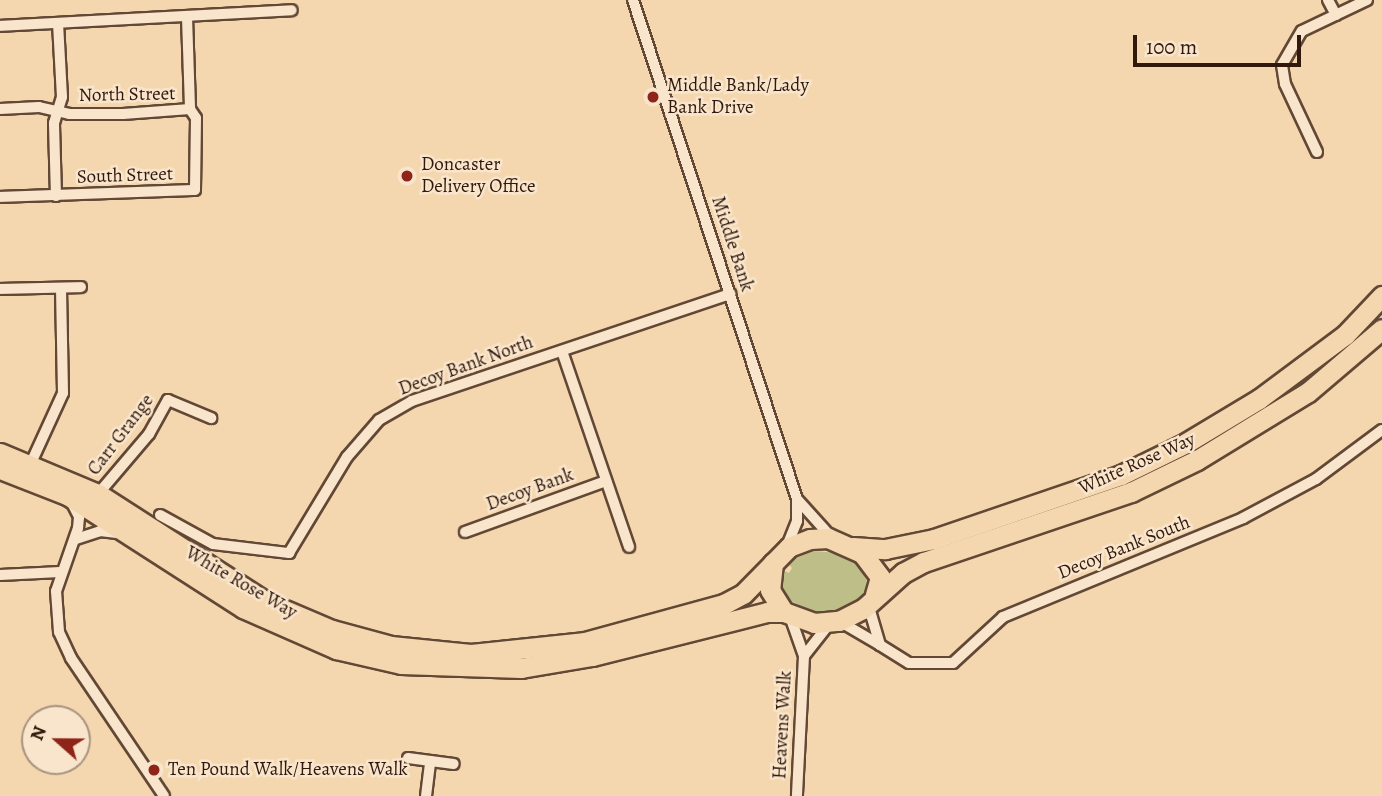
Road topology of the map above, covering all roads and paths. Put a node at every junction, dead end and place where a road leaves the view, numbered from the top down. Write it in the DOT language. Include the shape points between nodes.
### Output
graph roads {
  1 [pos="633,0"];
  2 [pos="1328,0"];
  3 [pos="1367,0"];
  4 [pos="292,10"];
  5 [pos="1336,15"];
  6 [pos="187,17"];
  7 [pos="58,24"];
  8 [pos="0,26"];
  9 [pos="0,109"];
  10 [pos="190,109"];
  11 [pos="55,110"];
  12 [pos="1317,152"];
  13 [pos="56,196"];
  14 [pos="0,197"];
  15 [pos="81,287"];
  16 [pos="61,288"];
  17 [pos="0,289"];
  18 [pos="730,295"];
  19 [pos="1382,296"];
  20 [pos="1382,329"];
  21 [pos="562,351"];
  22 [pos="211,418"];
  23 [pos="1382,430"];
  24 [pos="0,453"];
  25 [pos="31,463"];
  26 [pos="0,469"];
  27 [pos="606,481"];
  28 [pos="98,494"];
  29 [pos="67,495"];
  30 [pos="797,499"];
  31 [pos="160,515"];
  32 [pos="465,532"];
  33 [pos="130,536"];
  34 [pos="76,539"];
  35 [pos="843,543"];
  36 [pos="629,547"];
  37 [pos="778,557"];
  38 [pos="60,572"];
  39 [pos="0,575"];
  40 [pos="872,600"];
  41 [pos="787,614"];
  42 [pos="835,621"];
  43 [pos="880,645"];
  44 [pos="804,656"];
  45 [pos="408,758"];
  46 [pos="430,761"];
  47 [pos="454,764"];
  48 [pos="164,796"];
  49 [pos="426,796"];
  50 [pos="797,796"];
  1 -- 18 [label="street, Middle Bank"];
  2 -- 5 [label="street"];
  3 -- 5 [label="street"];
  4 -- 6 [label="street"];
  5 -- 12 [label="street" via="1302,31 1282,65 1284,84"];
  6 -- 7 [label="street"];
  6 -- 10 [label="street, North Street"];
  7 -- 8 [label="street"];
  7 -- 11 [label="street, North Street" via="62,97"];
  9 -- 11 [label="street, North Street"];
  10 -- 11 [label="street, North Street" via="123,114"];
  10 -- 13 [label="street, South Street" via="196,118 195,190"];
  11 -- 13 [label="street, South Street"];
  13 -- 14 [label="street, South Street"];
  15 -- 16 [label="street"];
  16 -- 17 [label="street"];
  16 -- 25 [label="street" via="62,393"];
  18 -- 21 [label="street, Decoy Bank North"];
  18 -- 30 [label="street, Middle Bank"];
  19 -- 35 [label="highway, White Rose Way" via="1345,335 1259,399 1121,475 934,539 885,549"];
  20 -- 40 [label="highway, White Rose Way" via="1308,391 1178,470 1028,530 924,562"];
  21 -- 27 [label="street"];
  21 -- 31 [label="street, Decoy Bank North" via="412,401 379,420 347,457 289,552 213,544"];
  22 -- 28 [label="street, Carr Grange" via="168,400 149,434"];
  23 -- 43 [label="street, Decoy Bank South" via="1316,479 1242,517 1003,617 953,663 909,663"];
  24 -- 25 [label="highway, White Rose Way"];
  25 -- 28 [label="highway, White Rose Way"];
  26 -- 29 [label="highway, White Rose Way"];
  27 -- 32 [label="street, Decoy Bank"];
  27 -- 36 [label="street"];
  28 -- 37 [label="highway, White Rose Way" via="266,602 354,637 418,650 514,653 584,642 724,604 743,594"];
  29 -- 33 [label="highway, White Rose Way"];
  29 -- 34 [label="street" via="79,517"];
  30 -- 35 [label="street, Middle Bank"];
  30 -- 37 [label="street, Middle Bank" via="794,534"];
  33 -- 34 [label="street" via="100,531"];
  33 -- 41 [label="highway, White Rose Way" via="208,588 292,632 401,664 521,668 592,656 767,612"];
  34 -- 38 [label="street"];
  35 -- 37 [label="highway, White Rose Way" via="810,540"];
  35 -- 40 [label="highway" via="874,565 880,577"];
  37 -- 41 [label="highway" via="770,590"];
  38 -- 39 [label="street"];
  38 -- 48 [label="street" via="55,602 64,645"];
  40 -- 42 [label="highway, White Rose Way"];
  40 -- 43 [label="street"];
  41 -- 42 [label="highway, White Rose Way" via="814,623"];
  41 -- 44 [label="street, Heavens Walk"];
  42 -- 43 [label="street, Decoy Bank South"];
  42 -- 44 [label="street, Heavens Walk"];
  44 -- 50 [label="street, Heavens Walk"];
  45 -- 46 [label="street"];
  46 -- 47 [label="street"];
  46 -- 49 [label="street"];
}
